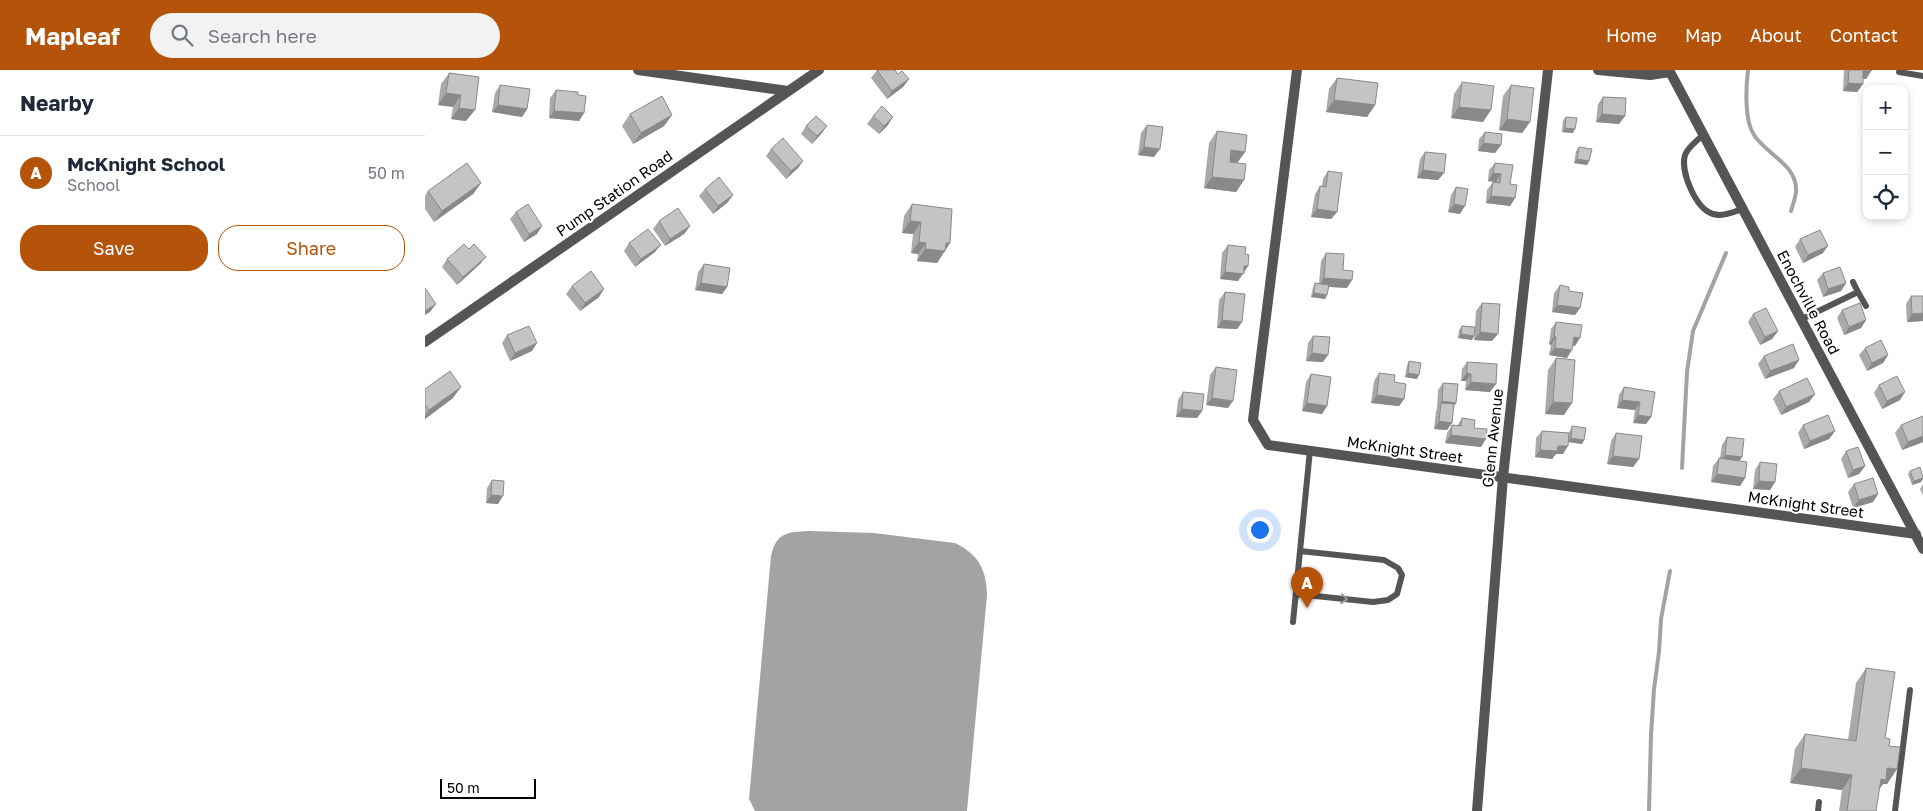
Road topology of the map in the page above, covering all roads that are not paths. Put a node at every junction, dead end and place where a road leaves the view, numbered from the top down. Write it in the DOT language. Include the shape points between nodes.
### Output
graph roads {
  1 [pos="638,70"];
  2 [pos="819,70"];
  3 [pos="1297,70"];
  4 [pos="1548,70"];
  5 [pos="1598,70"];
  6 [pos="1669,71"];
  7 [pos="1899,72"];
  8 [pos="1923,76"];
  9 [pos="788,91"];
  10 [pos="1703,135"];
  11 [pos="1743,209"];
  12 [pos="1853,282"];
  13 [pos="1858,292"];
  14 [pos="1866,306"];
  15 [pos="1801,319"];
  16 [pos="425,342"];
  17 [pos="1310,450"];
  18 [pos="1503,477"];
  19 [pos="1916,534"];
  20 [pos="1923,548"];
  21 [pos="1300,551"];
  22 [pos="1296,594"];
  23 [pos="1293,622"];
  24 [pos="1910,690"];
  25 [pos="1819,802"];
  26 [pos="1477,811"];
  27 [pos="1818,811"];
  28 [pos="1895,811"];
  1 -- 9 [label="street"];
  2 -- 9 [label="street, Pump Station Road"];
  3 -- 17 [label="street, McKnight Street" via="1253,420 1268,445"];
  4 -- 18 [label="street, Glenn Avenue"];
  5 -- 6 [label="street" via="1650,75"];
  6 -- 10 [label="street, Enochville Road"];
  7 -- 8 [label="lane"];
  9 -- 16 [label="street, Pump Station Road"];
  10 -- 11 [label="street, Enochville Road"];
  10 -- 11 [label="lane" via="1685,156 1684,169 1689,186 1701,208 1713,214 1725,215"];
  11 -- 15 [label="street, Enochville Road"];
  12 -- 13 [label="lane"];
  13 -- 14 [label="lane"];
  13 -- 15 [label="lane"];
  15 -- 19 [label="street, Enochville Road"];
  17 -- 18 [label="street, McKnight Street"];
  17 -- 21 [label="lane"];
  18 -- 19 [label="street, McKnight Street"];
  18 -- 26 [label="street, Glenn Avenue"];
  19 -- 20 [label="street, Enochville Road"];
  21 -- 22 [label="lane"];
  22 -- 21 [label="lane, one-way" via="1373,602 1388,600 1397,594 1402,575 1398,568 1384,560"];
  22 -- 23 [label="lane"];
  24 -- 28 [label="lane"];
  25 -- 27 [label="lane"];
}
